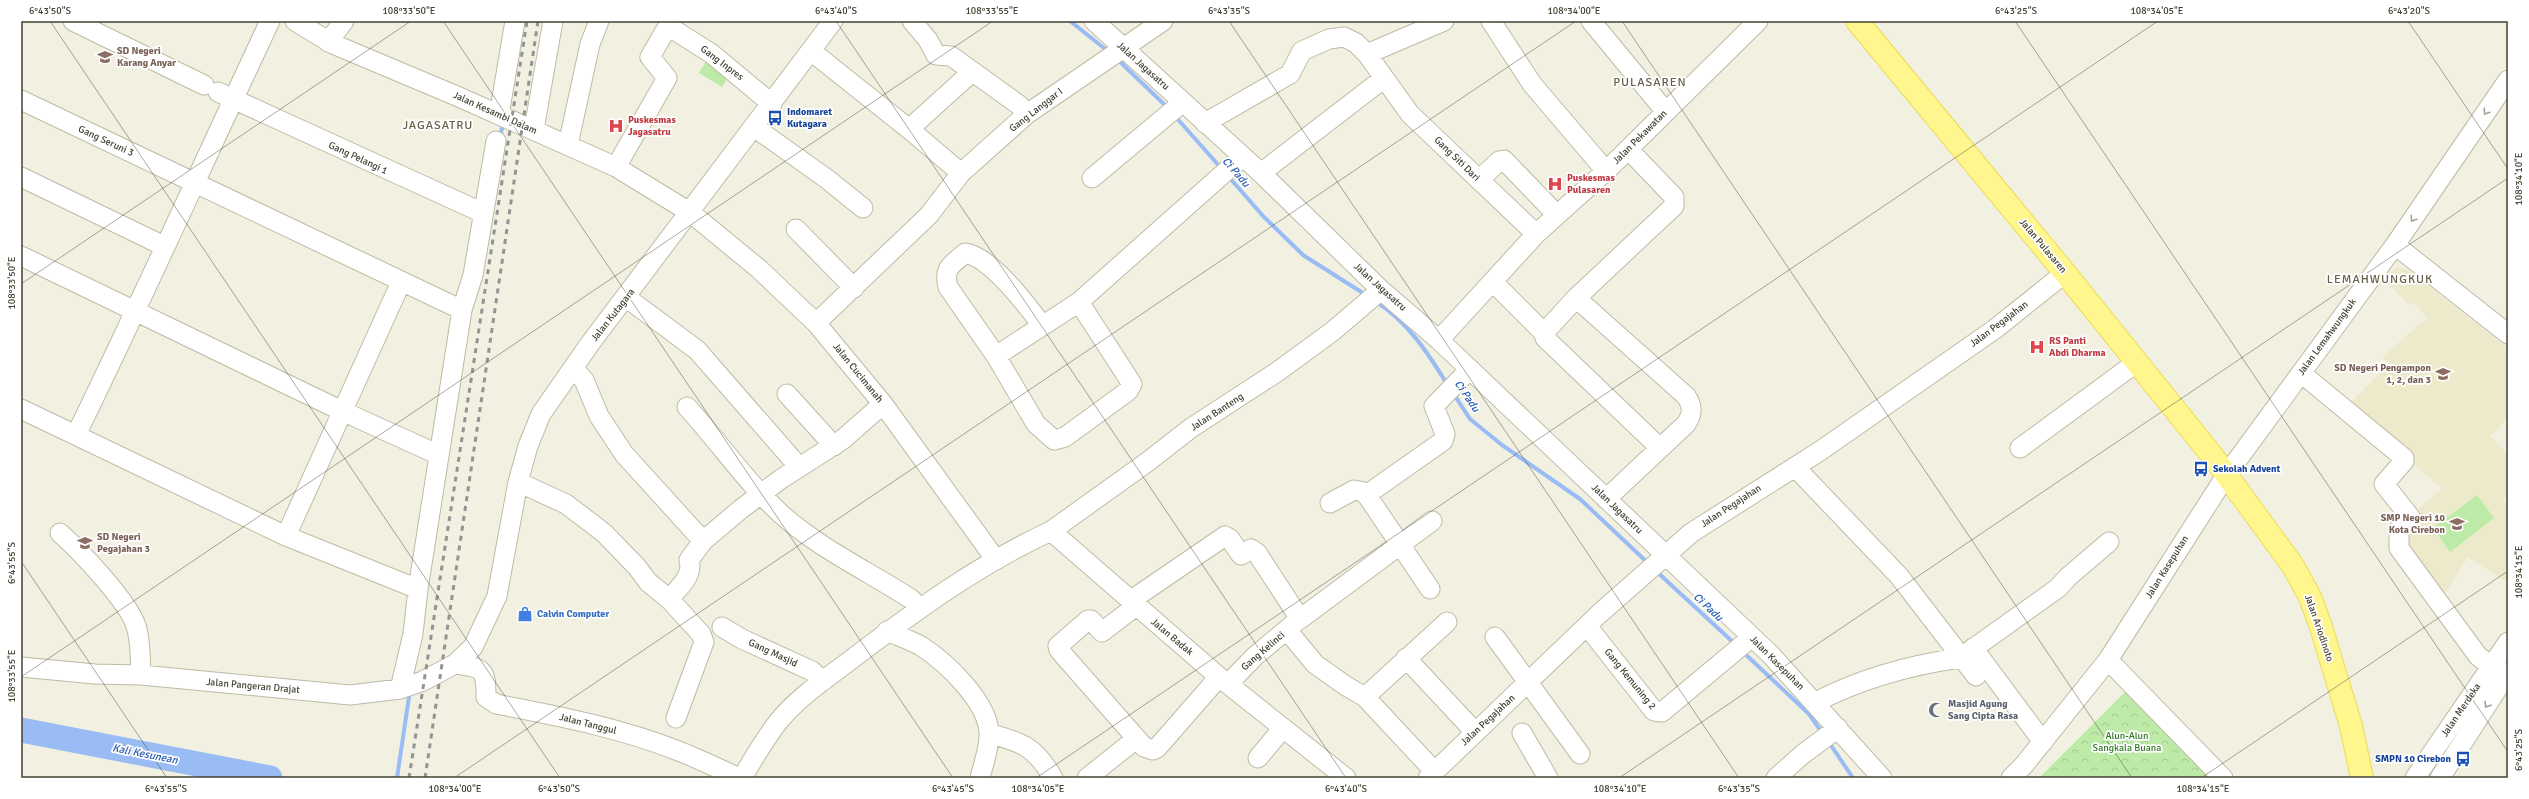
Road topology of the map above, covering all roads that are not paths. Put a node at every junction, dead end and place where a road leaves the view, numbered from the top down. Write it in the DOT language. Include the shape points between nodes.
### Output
graph roads {
  1 [pos="73,21"];
  2 [pos="295,21"];
  3 [pos="344,21"];
  4 [pos="515,21"];
  5 [pos="553,21"];
  6 [pos="599,21"];
  7 [pos="833,21"];
  8 [pos="912,21"];
  9 [pos="1094,21"];
  10 [pos="1163,21"];
  11 [pos="1442,21"];
  12 [pos="1490,21"];
  13 [pos="1591,21"];
  14 [pos="1758,21"];
  15 [pos="1857,21"];
  16 [pos="264,23"];
  17 [pos="672,25"];
  18 [pos="328,42"];
  19 [pos="1119,50"];
  20 [pos="811,51"];
  21 [pos="1366,54"];
  22 [pos="972,72"];
  23 [pos="1383,79"];
  24 [pos="2508,80"];
  25 [pos="219,92"];
  26 [pos="21,100"];
  27 [pos="772,104"];
  28 [pos="1176,109"];
  29 [pos="1666,112"];
  30 [pos="1027,114"];
  31 [pos="499,115"];
  32 [pos="1205,123"];
  33 [pos="754,127"];
  34 [pos="534,129"];
  35 [pos="909,129"];
  36 [pos="496,141"];
  37 [pos="568,145"];
  38 [pos="1628,149"];
  39 [pos="1237,161"];
  40 [pos="616,167"];
  41 [pos="1606,172"];
  42 [pos="961,173"];
  43 [pos="1261,173"];
  44 [pos="21,177"];
  45 [pos="1092,178"];
  46 [pos="1479,180"];
  47 [pos="192,182"];
  48 [pos="863,208"];
  49 [pos="483,213"];
  50 [pos="691,213"];
  51 [pos="1557,215"];
  52 [pos="796,230"];
  53 [pos="1536,234"];
  54 [pos="2395,245"];
  55 [pos="164,246"];
  56 [pos="21,256"];
  57 [pos="2065,273"];
  58 [pos="401,282"];
  59 [pos="1493,282"];
  60 [pos="854,288"];
  61 [pos="1378,293"];
  62 [pos="626,298"];
  63 [pos="1576,298"];
  64 [pos="1079,302"];
  65 [pos="136,310"];
  66 [pos="462,310"];
  67 [pos="816,322"];
  68 [pos="1041,324"];
  69 [pos="1544,333"];
  70 [pos="2508,334"];
  71 [pos="1439,340"];
  72 [pos="996,356"];
  73 [pos="2137,362"];
  74 [pos="573,368"];
  75 [pos="1466,373"];
  76 [pos="2301,373"];
  77 [pos="787,394"];
  78 [pos="883,404"];
  79 [pos="687,407"];
  80 [pos="21,410"];
  81 [pos="342,411"];
  82 [pos="76,435"];
  83 [pos="834,446"];
  84 [pos="1660,448"];
  85 [pos="2020,448"];
  86 [pos="439,455"];
  87 [pos="799,467"];
  88 [pos="1795,467"];
  89 [pos="2226,474"];
  90 [pos="518,482"];
  91 [pos="1366,494"];
  92 [pos="761,495"];
  93 [pos="1606,499"];
  94 [pos="1330,503"];
  95 [pos="1432,521"];
  96 [pos="1051,531"];
  97 [pos="60,533"];
  98 [pos="286,536"];
  99 [pos="703,542"];
  100 [pos="2109,542"];
  101 [pos="1400,545"];
  102 [pos="996,560"];
  103 [pos="1656,563"];
  104 [pos="418,589"];
  105 [pos="1430,589"];
  106 [pos="668,599"];
  107 [pos="1133,603"];
  108 [pos="920,610"];
  109 [pos="1447,622"];
  110 [pos="1294,624"];
  111 [pos="1587,626"];
  112 [pos="722,627"];
  113 [pos="887,631"];
  114 [pos="1495,637"];
  115 [pos="2508,642"];
  116 [pos="1746,643"];
  117 [pos="473,647"];
  118 [pos="1967,653"];
  119 [pos="1406,658"];
  120 [pos="2108,660"];
  121 [pos="455,664"];
  122 [pos="21,667"];
  123 [pos="2500,669"];
  124 [pos="141,675"];
  125 [pos="1976,676"];
  126 [pos="1224,680"];
  127 [pos="823,681"];
  128 [pos="1527,683"];
  129 [pos="408,686"];
  130 [pos="1365,697"];
  131 [pos="1816,702"];
  132 [pos="676,718"];
  133 [pos="1283,728"];
  134 [pos="1834,730"];
  135 [pos="1475,732"];
  136 [pos="1522,733"];
  137 [pos="990,734"];
  138 [pos="1136,739"];
  139 [pos="2043,742"];
  140 [pos="1580,754"];
  141 [pos="1258,758"];
  142 [pos="1431,775"];
  143 [pos="741,778"];
  144 [pos="980,778"];
  145 [pos="1053,778"];
  146 [pos="1087,778"];
  147 [pos="1346,778"];
  148 [pos="1548,778"];
  149 [pos="1776,778"];
  150 [pos="1882,778"];
  151 [pos="2011,778"];
  152 [pos="2223,778"];
  153 [pos="2362,778"];
  154 [pos="2415,778"];
  155 [pos="2440,778"];
  1 -- 25 [label="street, Gang Pelangi 1"];
  2 -- 18 [label="street, Jalan Kesambi Dalam"];
  3 -- 18 [label="street"];
  4 -- 31 [label="street"];
  5 -- 34 [label="street"];
  6 -- 37 [label="street" via="590,44"];
  7 -- 20 [label="street, Jalan Kutagara"];
  8 -- 22 [label="street" via="928,40 936,55 951,56"];
  9 -- 19 [label="street, Jalan Jagasatru"];
  10 -- 19 [label="street, Gang Langgar I"];
  11 -- 21 [label="street"];
  12 -- 41 [label="street" via="1532,84"];
  13 -- 29 [label="street"];
  14 -- 29 [label="street, Jalan Pekawatan"];
  15 -- 57 [label="main road, Jalan Pulasaren"];
  16 -- 25 [label="street"];
  17 -- 27 [label="street, Gang Inpres" via="712,54"];
  17 -- 40 [label="street" via="650,57 667,78"];
  18 -- 31 [label="street, Jalan Kesambi Dalam"];
  19 -- 28 [label="street, Jalan Jagasatru"];
  19 -- 30 [label="street, Gang Langgar I"];
  20 -- 27 [label="street, Jalan Kutagara"];
  20 -- 35 [label="street"];
  21 -- 23 [label="street, Gang Siti Dari"];
  21 -- 32 [label="street, Gang Siti Dari" via="1356,43 1344,37 1314,45 1302,51 1290,74"];
  22 -- 30 [label="street"];
  22 -- 35 [label="street"];
  23 -- 43 [label="street"];
  23 -- 46 [label="street, Gang Siti Dari" via="1410,114"];
  24 -- 54 [label="street, Jalan Lemahwungkuk, one-way"];
  25 -- 47 [label="street"];
  25 -- 49 [label="street, Gang Pelangi 1"];
  26 -- 47 [label="street, Gang Seruni 3"];
  27 -- 33 [label="street, Jalan Kutagara"];
  28 -- 32 [label="street, Jalan Jagasatru"];
  28 -- 45 [label="street"];
  29 -- 38 [label="street, Jalan Pekawatan"];
  30 -- 42 [label="street, Gang Langgar I"];
  31 -- 34 [label="street, Jalan Kesambi Dalam"];
  32 -- 39 [label="street, Jalan Jagasatru"];
  33 -- 48 [label="street"];
  33 -- 50 [label="street, Jalan Kutagara"];
  34 -- 37 [label="street, Jalan Kesambi Dalam"];
  35 -- 42 [label="street"];
  36 -- 49 [label="street"];
  37 -- 40 [label="street, Jalan Kesambi Dalam"];
  38 -- 41 [label="street, Jalan Pekawatan"];
  38 -- 63 [label="street" via="1676,202"];
  39 -- 43 [label="street, Jalan Jagasatru"];
  39 -- 64 [label="street"];
  40 -- 50 [label="street, Jalan Kesambi Dalam"];
  41 -- 51 [label="street, Jalan Pekawatan"];
  42 -- 60 [label="street, Gang Langgar I" via="929,215"];
  43 -- 61 [label="street, Jalan Jagasatru"];
  44 -- 55 [label="street"];
  46 -- 51 [label="street" via="1499,161 1504,160"];
  46 -- 53 [label="street, Gang Siti Dari"];
  47 -- 55 [label="street"];
  47 -- 58 [label="street, Gang Seruni 3"];
  49 -- 66 [label="street" via="473,275"];
  50 -- 62 [label="street, Jalan Kutagara"];
  50 -- 67 [label="street, Jalan Cucimanah" via="759,269"];
  51 -- 53 [label="street, Jalan Pekawatan"];
  52 -- 60 [label="street"];
  53 -- 59 [label="street, Jalan Pekawatan"];
  54 -- 70 [label="street"];
  54 -- 76 [label="street, Jalan Lemahwungkuk"];
  55 -- 65 [label="street"];
  56 -- 65 [label="street"];
  57 -- 73 [label="main road, Jalan Pulasaren"];
  57 -- 88 [label="street, Jalan Pegajahan" via="1995,329"];
  58 -- 66 [label="street, Gang Seruni 3"];
  58 -- 81 [label="street"];
  59 -- 69 [label="street"];
  59 -- 71 [label="street, Jalan Pekawatan"];
  60 -- 67 [label="street, Gang Langgar I"];
  61 -- 71 [label="street, Jalan Jagasatru"];
  61 -- 96 [label="street, Jalan Banteng" via="1277,372 1190,428"];
  62 -- 74 [label="street, Jalan Kutagara"];
  62 -- 87 [label="street" via="697,350"];
  63 -- 69 [label="street"];
  63 -- 84 [label="street" via="1690,403 1690,417"];
  64 -- 68 [label="street"];
  64 -- 72 [label="street" via="1132,384 1128,391 1065,437 1054,440 1036,424"];
  65 -- 81 [label="street"];
  65 -- 82 [label="street"];
  66 -- 86 [label="street"];
  67 -- 78 [label="street, Jalan Cucimanah"];
  68 -- 72 [label="street"];
  68 -- 72 [label="street" via="1017,293 980,259 966,253 945,275 948,287"];
  69 -- 84 [label="street" via="1544,338"];
  71 -- 75 [label="street, Jalan Jagasatru"];
  73 -- 85 [label="street"];
  73 -- 89 [label="main road, Jalan Pulasaren"];
  74 -- 90 [label="street, Jalan Kutagara" via="552,396 536,426"];
  74 -- 99 [label="street" via="584,380 599,416 624,454"];
  75 -- 91 [label="street" via="1436,401 1433,408 1445,434 1443,441"];
  75 -- 93 [label="street, Jalan Jagasatru"];
  76 -- 89 [label="street, Jalan Lemahwungkuk"];
  76 -- 123 [label="street" via="2404,458 2384,484 2410,518 2399,529 2399,548 2478,656"];
  77 -- 83 [label="street"];
  78 -- 83 [label="street"];
  78 -- 102 [label="street, Jalan Cucimanah"];
  79 -- 92 [label="street"];
  80 -- 82 [label="street"];
  81 -- 86 [label="street"];
  81 -- 98 [label="street"];
  82 -- 98 [label="street"];
  83 -- 87 [label="street"];
  84 -- 93 [label="street"];
  86 -- 104 [label="street"];
  87 -- 92 [label="street"];
  88 -- 103 [label="street, Jalan Pegajahan" via="1691,532"];
  88 -- 118 [label="street" via="1899,576"];
  89 -- 120 [label="street, Jalan Kasepuhan"];
  89 -- 153 [label="main road, Jalan Ariodinoto" via="2293,566 2310,597 2351,726"];
  90 -- 106 [label="street" via="566,504 604,533 648,582"];
  90 -- 117 [label="street, Jalan Kutagara" via="497,596"];
  91 -- 94 [label="street" via="1354,490"];
  91 -- 101 [label="street"];
  92 -- 99 [label="street"];
  92 -- 108 [label="street" via="802,531 885,582"];
  93 -- 103 [label="street, Jalan Jagasatru"];
  95 -- 101 [label="street, Gang Kelinci"];
  96 -- 102 [label="street"];
  96 -- 107 [label="street, Jalan Badak"];
  97 -- 124 [label="street" via="89,561 131,616 138,635"];
  98 -- 104 [label="street"];
  99 -- 106 [label="street" via="689,560 689,574"];
  100 -- 118 [label="street" via="2058,588"];
  101 -- 105 [label="street"];
  101 -- 110 [label="street, Gang Kelinci"];
  102 -- 108 [label="street" via="948,589"];
  103 -- 111 [label="street, Jalan Pegajahan"];
  103 -- 116 [label="street, Jalan Kasepuhan"];
  104 -- 129 [label="street"];
  106 -- 132 [label="street" via="701,634 704,642"];
  107 -- 110 [label="street" via="1225,536 1230,539 1240,555 1251,549 1257,553"];
  107 -- 126 [label="street, Jalan Badak"];
  107 -- 138 [label="street, Gang Kelinci" via="1102,632 1088,620 1058,646"];
  108 -- 113 [label="street"];
  109 -- 119 [label="street"];
  110 -- 126 [label="street, Gang Kelinci"];
  110 -- 130 [label="street" via="1316,664"];
  111 -- 116 [label="street, Gang Kemuning 2" via="1654,711 1658,712 1662,712"];
  111 -- 128 [label="street, Jalan Pegajahan"];
  112 -- 127 [label="street, Gang Masjid" via="812,671"];
  113 -- 127 [label="street"];
  113 -- 137 [label="street" via="935,656 972,694 982,709"];
  114 -- 128 [label="street"];
  115 -- 123 [label="street, Jalan Merdeka"];
  116 -- 131 [label="street, Jalan Kasepuhan"];
  117 -- 121 [label="street, Jalan Pangeran Drajat"];
  118 -- 125 [label="street"];
  118 -- 131 [label="street" via="1864,680"];
  118 -- 139 [label="street"];
  119 -- 130 [label="street"];
  119 -- 135 [label="street"];
  120 -- 139 [label="street, Jalan Kasepuhan"];
  120 -- 152 [label="street"];
  121 -- 129 [label="street, Jalan Pangeran Drajat"];
  121 -- 143 [label="street, Jalan Tanggul" via="474,666 485,675 486,696 496,704 636,736"];
  122 -- 124 [label="street, Jalan Pangeran Drajat" via="95,674"];
  123 -- 154 [label="street, Jalan Merdeka"];
  123 -- 155 [label="street, Jalan Merdeka, one-way"];
  124 -- 129 [label="street, Jalan Pangeran Drajat" via="350,695"];
  126 -- 133 [label="street, Jalan Badak"];
  126 -- 138 [label="street, Gang Kelinci" via="1157,748 1149,749"];
  127 -- 143 [label="street" via="778,722"];
  128 -- 135 [label="street, Jalan Pegajahan"];
  128 -- 140 [label="street"];
  130 -- 142 [label="street"];
  131 -- 134 [label="street, Jalan Kasepuhan"];
  133 -- 141 [label="street"];
  133 -- 147 [label="street, Jalan Badak"];
  134 -- 149 [label="street"];
  134 -- 150 [label="street, Jalan Kasepuhan"];
  135 -- 142 [label="street, Jalan Pegajahan"];
  136 -- 148 [label="street"];
  137 -- 144 [label="street"];
  137 -- 145 [label="street" via="1014,740 1030,748 1044,761"];
  138 -- 146 [label="street"];
  139 -- 151 [label="street, Jalan Kasepuhan"];
}
